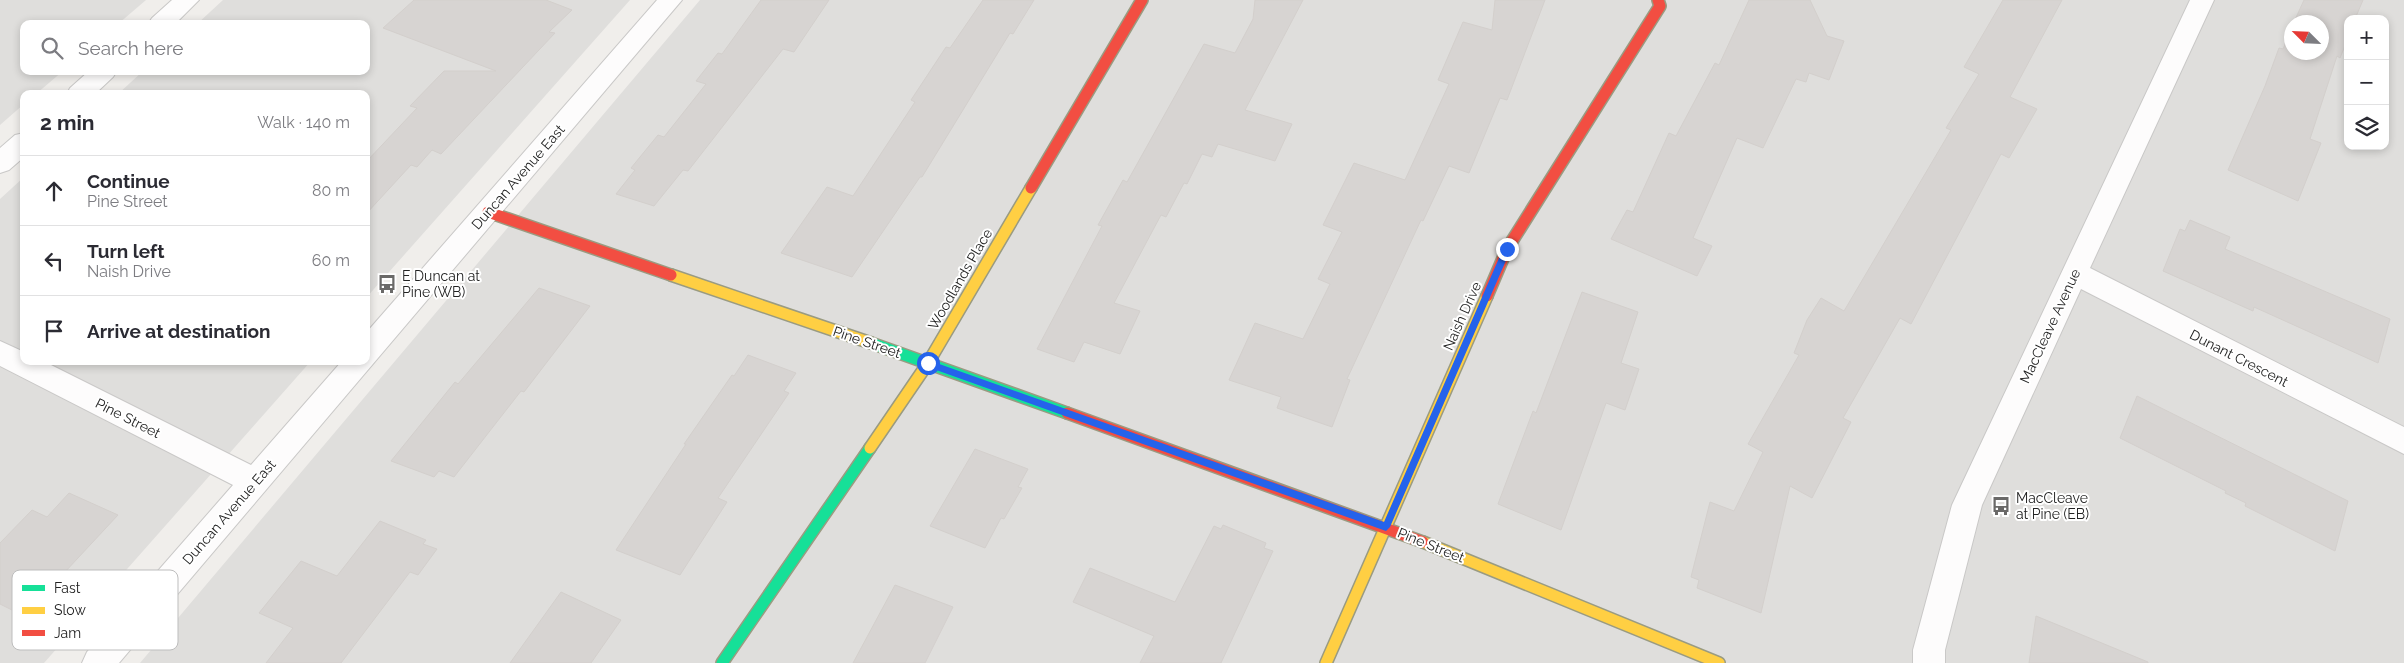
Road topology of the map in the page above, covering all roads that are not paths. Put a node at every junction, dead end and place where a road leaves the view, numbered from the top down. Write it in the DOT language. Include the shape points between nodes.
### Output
graph roads {
  1 [pos="187,0"];
  2 [pos="670,0"];
  3 [pos="1142,0"];
  4 [pos="1658,0"];
  5 [pos="2202,0"];
  6 [pos="164,20"];
  7 [pos="101,75"];
  8 [pos="84,90"];
  9 [pos="20,146"];
  10 [pos="0,163"];
  11 [pos="488,212"];
  12 [pos="2075,273"];
  13 [pos="370,348"];
  14 [pos="0,353"];
  15 [pos="20,363"];
  16 [pos="928,363"];
  17 [pos="24,365"];
  18 [pos="356,365"];
  19 [pos="2404,441"];
  20 [pos="255,482"];
  21 [pos="1386,527"];
  22 [pos="178,571"];
  23 [pos="109,650"];
  24 [pos="98,663"];
  25 [pos="722,663"];
  26 [pos="1326,663"];
  27 [pos="1719,663"];
  28 [pos="1929,663"];
  1 -- 6 [label="street"];
  2 -- 11 [label="street, Duncan Avenue East"];
  3 -- 16 [label="street, Woodlands Place"];
  4 -- 21 [label="street, Naish Drive" via="1660,6 1507,249"];
  5 -- 12 [label="street, MacCleave Avenue"];
  7 -- 8 [label="street"];
  9 -- 10 [label="street"];
  11 -- 13 [label="street, Duncan Avenue East"];
  11 -- 16 [label="street, Pine Street"];
  12 -- 19 [label="street, Dunant Crescent"];
  12 -- 28 [label="street, MacCleave Avenue" via="1967,505 1929,650"];
  14 -- 15 [label="street, Pine Street"];
  16 -- 21 [label="street, Pine Street"];
  16 -- 25 [label="street, Woodlands Place"];
  17 -- 20 [label="street, Pine Street"];
  18 -- 20 [label="street, Duncan Avenue East"];
  20 -- 22 [label="street, Duncan Avenue East"];
  21 -- 26 [label="street, Naish Drive"];
  21 -- 27 [label="street, Pine Street"];
  23 -- 24 [label="street, Duncan Avenue East"];
}
